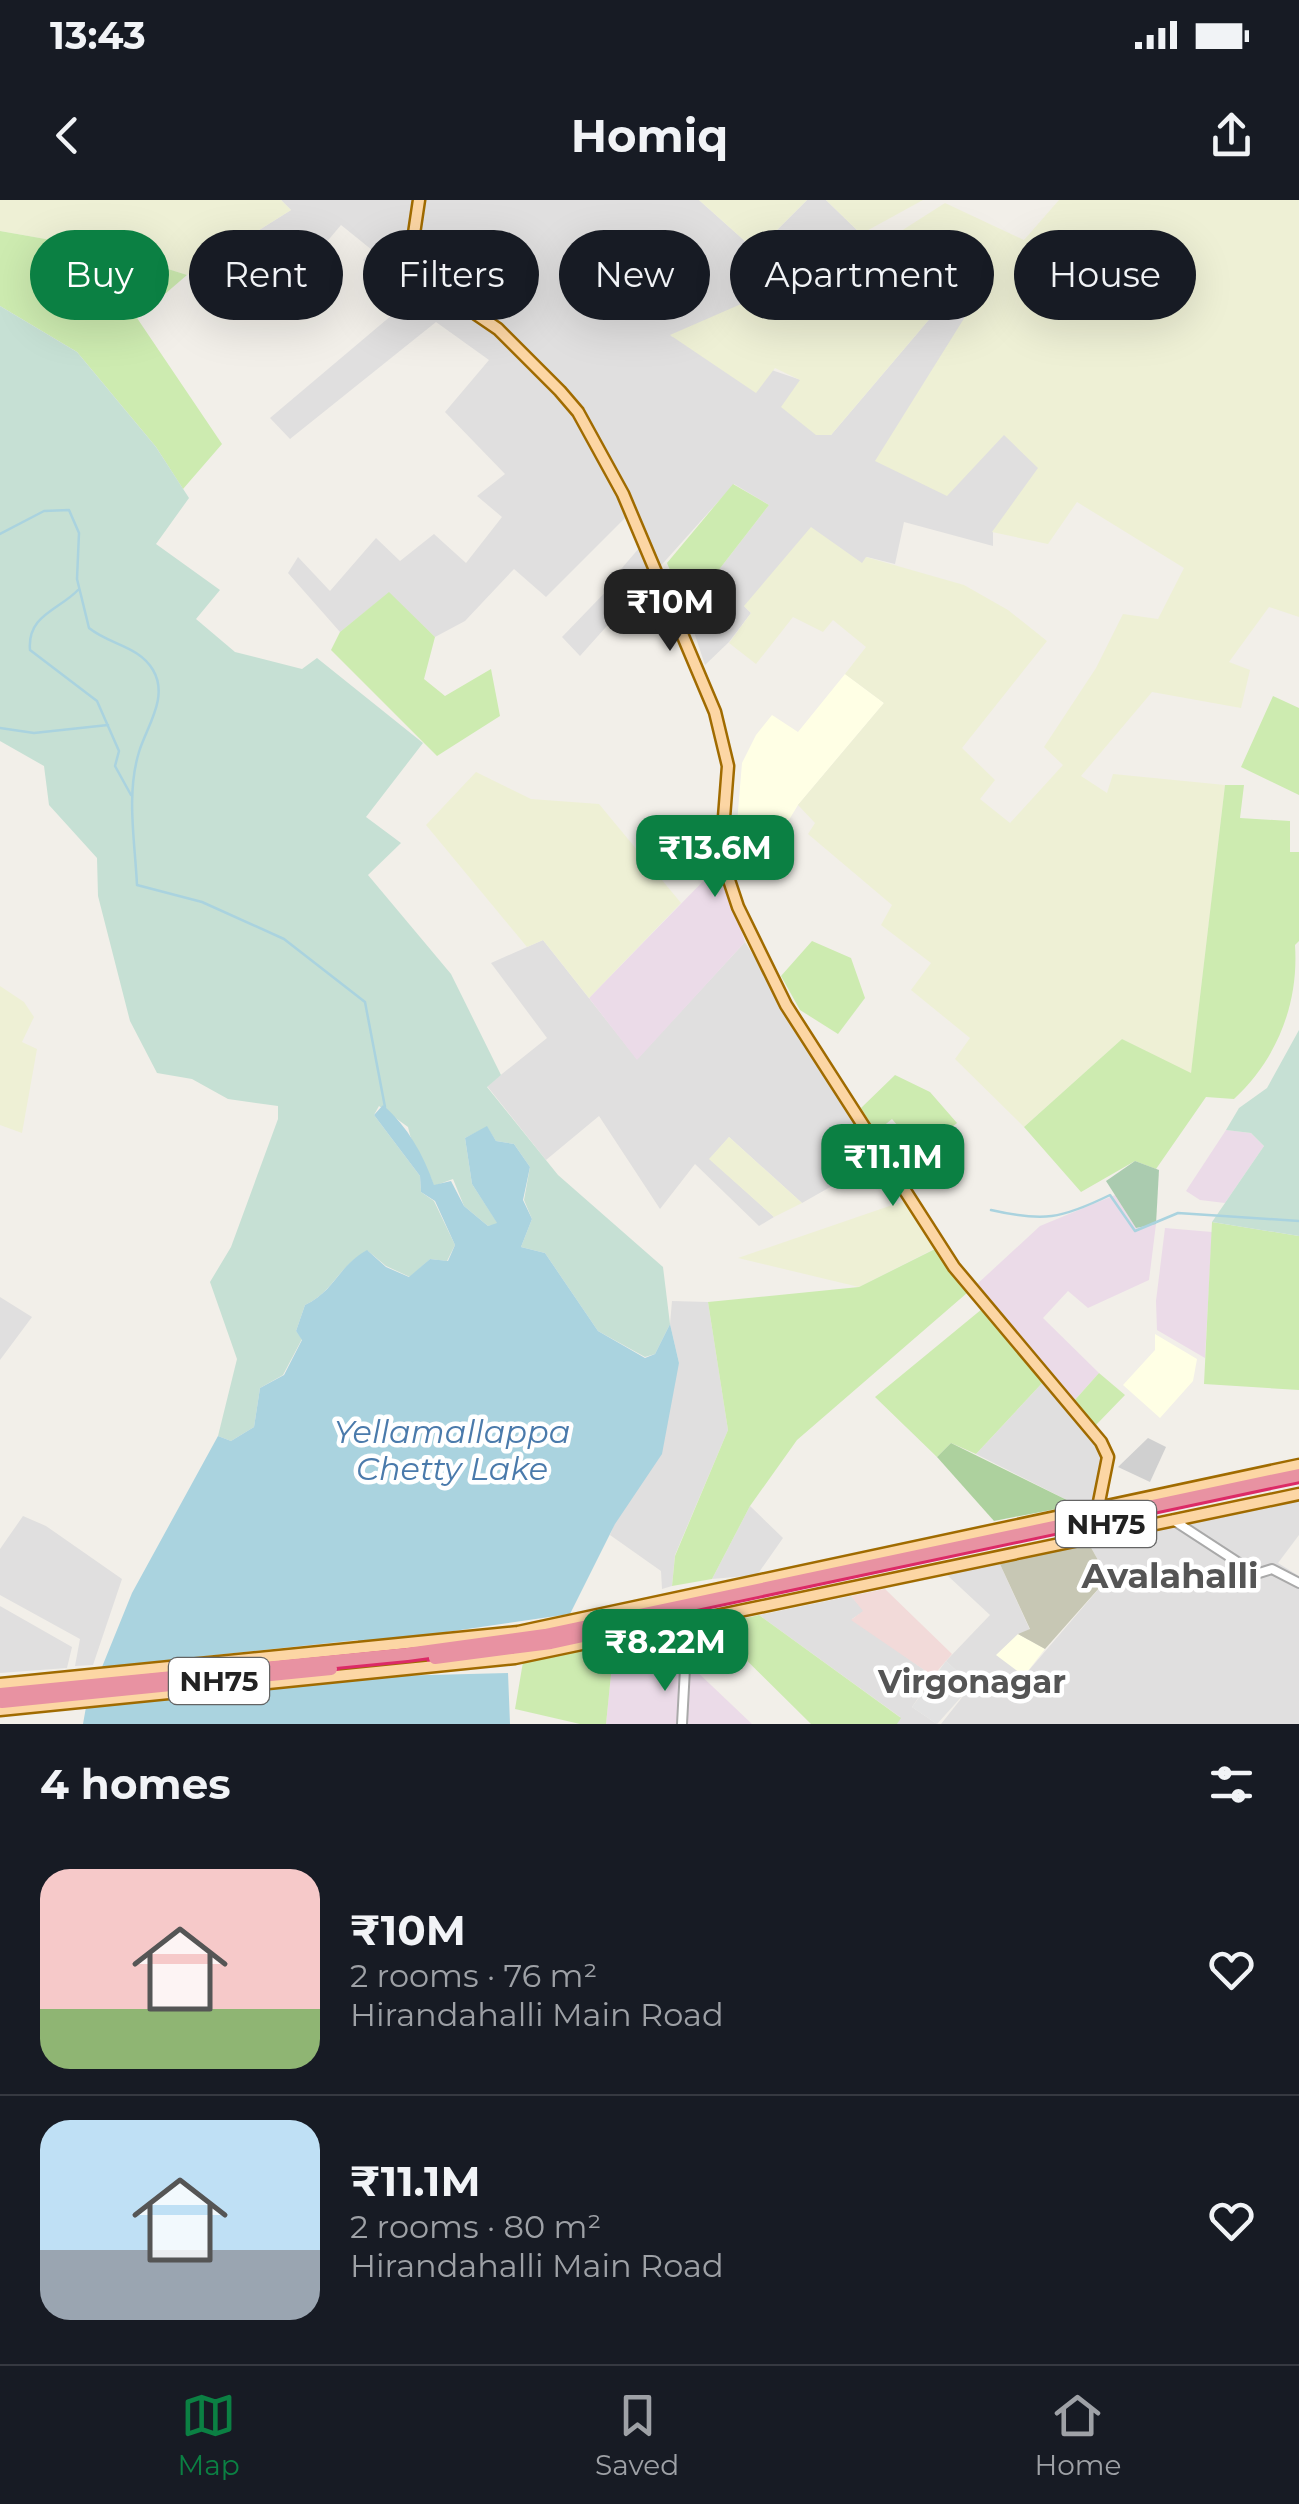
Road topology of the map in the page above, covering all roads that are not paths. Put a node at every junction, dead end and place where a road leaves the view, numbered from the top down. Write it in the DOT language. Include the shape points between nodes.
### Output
graph roads {
  1 [pos="418,200"];
  2 [pos="1299,1465"];
  3 [pos="1299,1475"];
  4 [pos="1299,1484"];
  5 [pos="1299,1494"];
  6 [pos="1098,1507"];
  7 [pos="1173,1520"];
  8 [pos="912,1561"];
  9 [pos="802,1576"];
  10 [pos="1299,1584"];
  11 [pos="683,1626"];
  12 [pos="390,1659"];
  13 [pos="356,1662"];
  14 [pos="0,1684"];
  15 [pos="85,1685"];
  16 [pos="135,1693"];
  17 [pos="0,1694"];
  18 [pos="0,1702"];
  19 [pos="0,1710"];
  20 [pos="682,1724"];
  1 -- 6 [label="main road" via="412,247 424,271 498,329 560,391 615,477 715,712 728,766 721,856 738,906 786,1004 954,1267 1100,1442 1108,1458"];
  2 -- 6 [label="main road"];
  3 -- 8 [label="highway, NH75"];
  4 -- 8 [label="highway, NH75"];
  5 -- 7 [label="main road"];
  6 -- 9 [label="main road"];
  7 -- 10 [label="street" via="1256,1574 1272,1569"];
  7 -- 11 [label="main road"];
  8 -- 9 [label="highway, NH75"];
  8 -- 12 [label="highway, NH75" via="551,1643"];
  9 -- 12 [label="highway, NH75" via="545,1634"];
  11 -- 12 [label="main road" via="515,1658"];
  11 -- 20 [label="street"];
  12 -- 13 [label="highway, NH75"];
  13 -- 15 [label="highway, NH75"];
  13 -- 16 [label="highway, NH75"];
  14 -- 15 [label="main road"];
  15 -- 16 [label="highway, NH75"];
  15 -- 17 [label="highway, NH75"];
  15 -- 18 [label="highway, NH75"];
  16 -- 19 [label="main road"];
}
